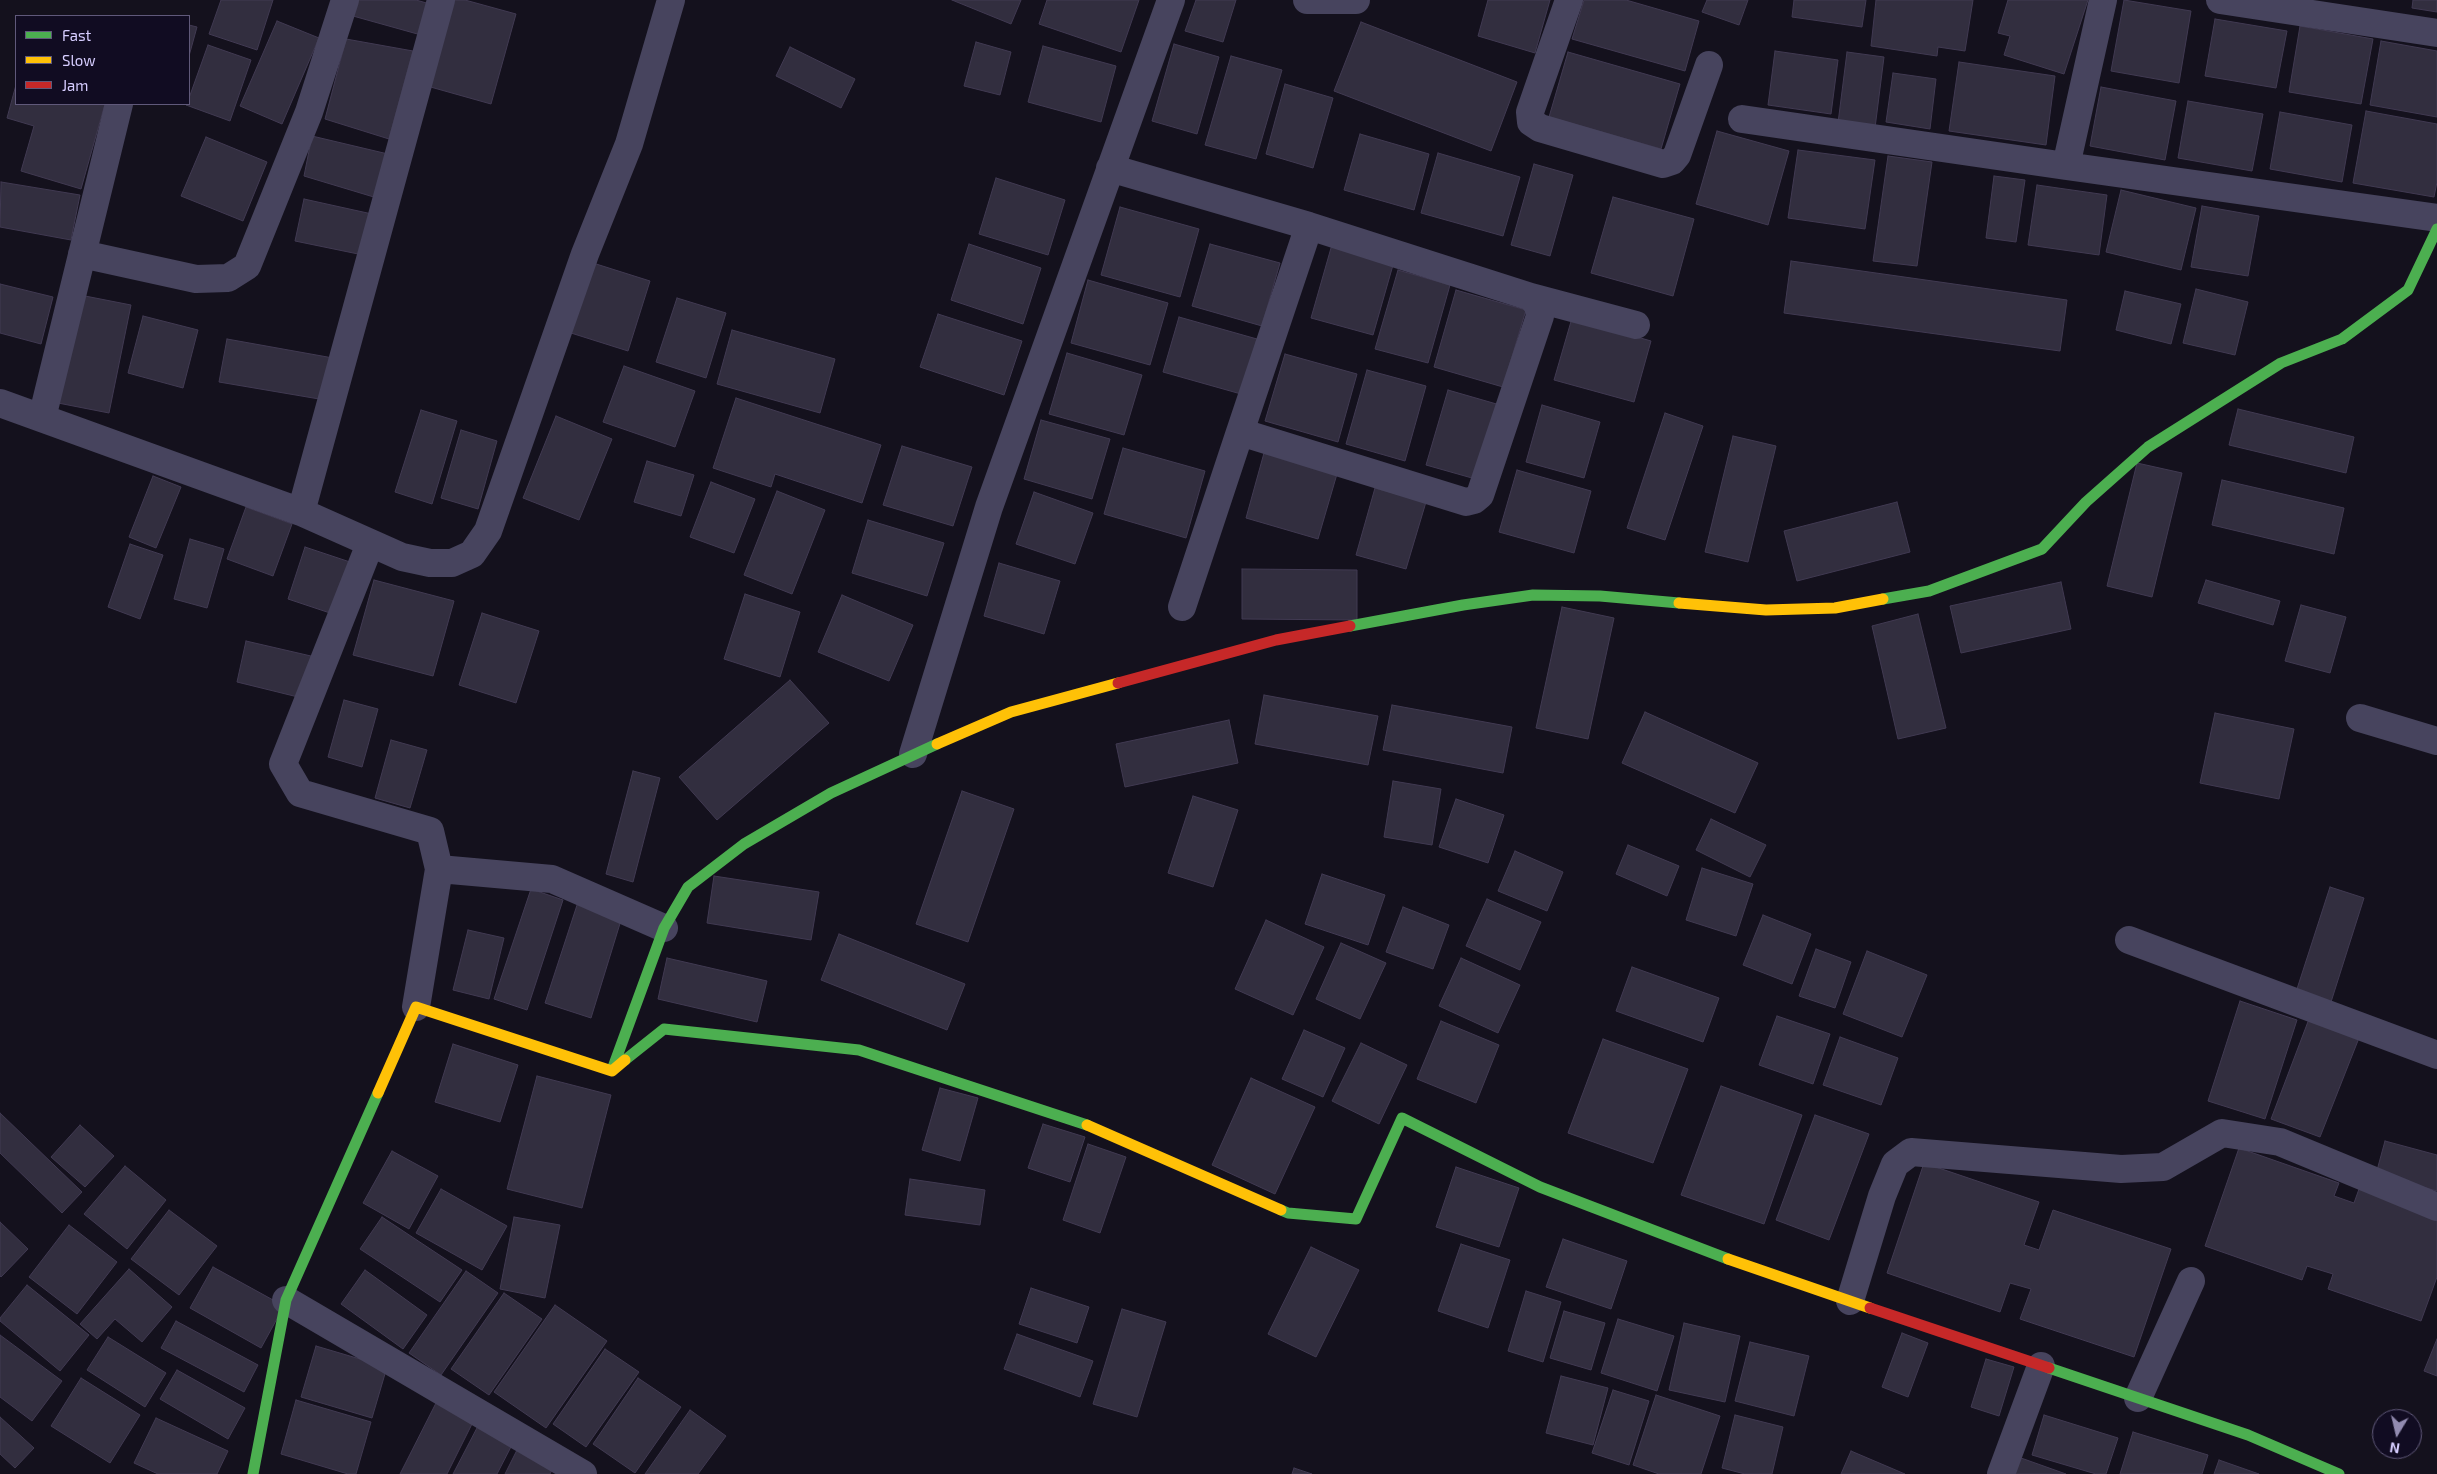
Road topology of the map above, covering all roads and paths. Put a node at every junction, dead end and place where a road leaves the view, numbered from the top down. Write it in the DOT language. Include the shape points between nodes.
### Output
graph roads {
  1 [pos="345,0"];
  2 [pos="441,0"];
  3 [pos="671,0"];
  4 [pos="1171,0"];
  5 [pos="1307,0"];
  6 [pos="1356,0"];
  7 [pos="1569,0"];
  8 [pos="2103,0"];
  9 [pos="2220,0"];
  10 [pos="2437,33"];
  11 [pos="1709,65"];
  12 [pos="119,105"];
  13 [pos="1742,119"];
  14 [pos="2066,166"];
  15 [pos="1110,168"];
  16 [pos="2437,218"];
  17 [pos="1309,226"];
  18 [pos="2437,230"];
  19 [pos="82,254"];
  20 [pos="1531,297"];
  21 [pos="1636,325"];
  22 [pos="0,403"];
  23 [pos="42,418"];
  24 [pos="1240,432"];
  25 [pos="301,512"];
  26 [pos="370,544"];
  27 [pos="1182,607"];
  28 [pos="2360,718"];
  29 [pos="2437,741"];
  30 [pos="913,754"];
  31 [pos="439,869"];
  32 [pos="664,928"];
  33 [pos="2130,940"];
  34 [pos="416,1007"];
  35 [pos="2437,1055"];
  36 [pos="612,1072"];
  37 [pos="2437,1207"];
  38 [pos="2191,1281"];
  39 [pos="286,1300"];
  40 [pos="1850,1302"];
  41 [pos="2041,1366"];
  42 [pos="2138,1398"];
  43 [pos="253,1474"];
  44 [pos="583,1474"];
  45 [pos="2001,1474"];
  46 [pos="2338,1474"];
  1 -- 19 [label="street" via="309,112 247,266 228,278 196,279"];
  2 -- 25 [label="street"];
  3 -- 26 [label="street" via="628,144 585,254 488,530 472,554 452,563 430,563 402,557"];
  4 -- 15 [label="street"];
  5 -- 6 [label="street"];
  7 -- 11 [label="street" via="1530,112 1531,122 1540,128 1663,164 1672,161 1677,155"];
  8 -- 14 [label="street"];
  9 -- 10 [label="street"];
  12 -- 19 [label="street"];
  13 -- 14 [label="street"];
  14 -- 16 [label="street"];
  15 -- 17 [label="street"];
  15 -- 30 [label="street" via="990,507"];
  17 -- 20 [label="street"];
  17 -- 24 [label="street"];
  18 -- 30 [label="street" via="2408,290 2342,339 2281,363 2148,447 2086,502 2042,549 1929,591 1835,608 1766,610 1600,596 1543,595 1463,605 1266,642 1011,712"];
  19 -- 23 [label="street"];
  20 -- 21 [label="street"];
  20 -- 24 [label="street" via="1538,305 1540,316 1480,496 1474,500 1466,502"];
  22 -- 23 [label="street"];
  23 -- 25 [label="street"];
  24 -- 27 [label="street"];
  25 -- 26 [label="street"];
  26 -- 31 [label="street" via="283,764 300,793 430,831"];
  28 -- 29 [label="street"];
  30 -- 32 [label="street" via="831,793 744,844 688,888"];
  31 -- 32 [label="street" via="552,879"];
  31 -- 34 [label="street"];
  32 -- 36 [label="street"];
  33 -- 35 [label="street"];
  34 -- 36 [label="street"];
  34 -- 39 [label="street"];
  36 -- 40 [label="street" via="664,1029 859,1050 1084,1124 1288,1213 1356,1219 1402,1118 1540,1187"];
  37 -- 40 [label="street" via="2280,1142 2222,1133 2163,1167 2121,1169 1911,1152 1895,1164"];
  38 -- 42 [label="street"];
  39 -- 43 [label="street"];
  39 -- 44 [label="street"];
  40 -- 41 [label="street"];
  41 -- 42 [label="street"];
  41 -- 45 [label="street"];
  42 -- 46 [label="street" via="2248,1435"];
}
